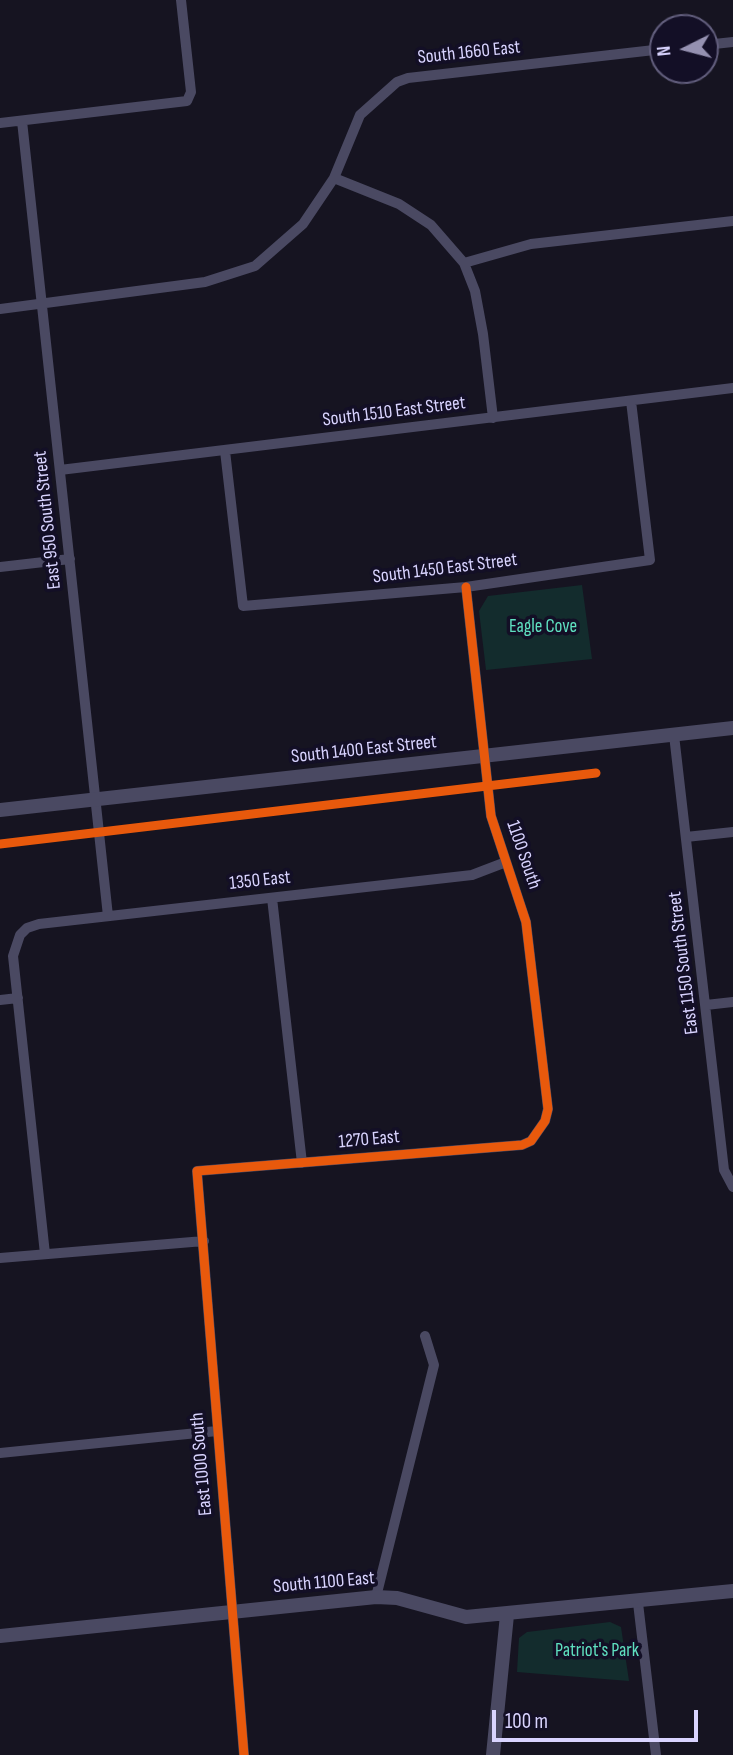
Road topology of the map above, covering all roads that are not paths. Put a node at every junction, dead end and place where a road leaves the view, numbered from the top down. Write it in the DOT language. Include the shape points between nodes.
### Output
graph roads {
  1 [pos="181,0"];
  2 [pos="649,52"];
  3 [pos="22,121"];
  4 [pos="0,123"];
  5 [pos="334,178"];
  6 [pos="733,221"];
  7 [pos="464,263"];
  8 [pos="41,304"];
  9 [pos="0,309"];
  10 [pos="733,388"];
  11 [pos="631,401"];
  12 [pos="493,418"];
  13 [pos="225,451"];
  14 [pos="60,470"];
  15 [pos="70,559"];
  16 [pos="0,567"];
  17 [pos="466,587"];
  18 [pos="733,728"];
  19 [pos="674,735"];
  20 [pos="485,756"];
  21 [pos="97,799"];
  22 [pos="0,810"];
  23 [pos="733,832"];
  24 [pos="686,837"];
  25 [pos="506,862"];
  26 [pos="272,898"];
  27 [pos="108,916"];
  28 [pos="18,998"];
  29 [pos="0,1000"];
  30 [pos="733,1002"];
  31 [pos="706,1004"];
  32 [pos="539,1133"];
  33 [pos="302,1163"];
  34 [pos="197,1171"];
  35 [pos="732,1187"];
  36 [pos="204,1241"];
  37 [pos="45,1254"];
  38 [pos="0,1258"];
  39 [pos="425,1336"];
  40 [pos="217,1431"];
  41 [pos="0,1453"];
  42 [pos="733,1591"];
  43 [pos="376,1597"];
  44 [pos="638,1603"];
  45 [pos="232,1610"];
  46 [pos="507,1615"];
  47 [pos="0,1636"];
  48 [pos="244,1755"];
  49 [pos="494,1755"];
  50 [pos="656,1755"];
  1 -- 3 [label="street" via="191,92 187,100"];
  2 -- 5 [label="street, South 1660 East" via="397,82 360,115"];
  3 -- 4 [label="street"];
  3 -- 8 [label="street, East 950 South Street"];
  5 -- 7 [label="street" via="399,204 431,225"];
  5 -- 8 [label="street, South 1660 East" via="303,224 256,266 205,282"];
  6 -- 7 [label="street" via="531,244"];
  7 -- 12 [label="street" via="481,323"];
  8 -- 9 [label="street, South 1660 East"];
  8 -- 14 [label="street, East 950 South Street"];
  10 -- 11 [label="street, South 1510 East Street"];
  11 -- 12 [label="street, South 1510 East Street"];
  11 -- 17 [label="street, South 1450 East Street" via="650,560"];
  12 -- 13 [label="street, South 1510 East Street"];
  13 -- 14 [label="street, South 1510 East Street"];
  13 -- 17 [label="street, South 1450 East Street" via="243,606"];
  14 -- 15 [label="street, East 950 South Street"];
  15 -- 16 [label="street"];
  15 -- 21 [label="street, East 950 South Street"];
  17 -- 20 [label="street, 1100 South"];
  18 -- 19 [label="street, South 1400 East Street"];
  19 -- 20 [label="street, South 1400 East Street"];
  19 -- 24 [label="street, East 1150 South Street"];
  20 -- 21 [label="street, South 1400 East Street"];
  20 -- 25 [label="street, 1100 South" via="491,816"];
  21 -- 22 [label="street, South 1400 East Street"];
  21 -- 27 [label="street, East 950 South Street"];
  23 -- 24 [label="street"];
  24 -- 31 [label="street, East 1150 South Street"];
  25 -- 26 [label="street, 1350 East" via="472,875"];
  25 -- 32 [label="street, 1100 South" via="526,922 548,1109"];
  26 -- 27 [label="street, 1350 East"];
  26 -- 33 [label="street"];
  27 -- 28 [label="street, 1350 East" via="27,928 13,956"];
  28 -- 29 [label="street"];
  28 -- 37 [label="street"];
  30 -- 31 [label="street"];
  31 -- 35 [label="street, East 1150 South Street" via="724,1170"];
  32 -- 33 [label="street, 1270 East" via="522,1145"];
  33 -- 34 [label="street, 1270 East"];
  34 -- 36 [label="street, East 1000 South"];
  36 -- 37 [label="street"];
  36 -- 40 [label="street, East 1000 South"];
  37 -- 38 [label="street"];
  39 -- 43 [label="street" via="434,1365"];
  40 -- 41 [label="street"];
  40 -- 45 [label="street, East 1000 South"];
  42 -- 44 [label="street, South 1100 East"];
  43 -- 45 [label="street, South 1100 East"];
  43 -- 46 [label="street, South 1100 East" via="397,1598 466,1617"];
  44 -- 46 [label="street, South 1100 East"];
  44 -- 50 [label="street"];
  45 -- 47 [label="street, South 1100 East"];
  45 -- 48 [label="street, East 1000 South"];
  46 -- 49 [label="street"];
}
